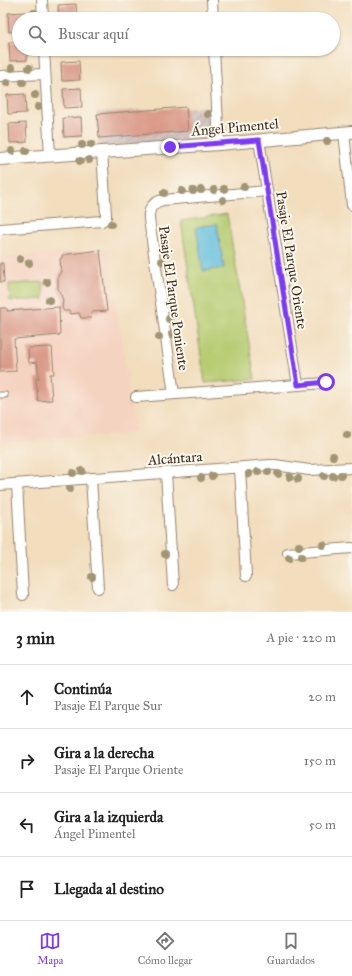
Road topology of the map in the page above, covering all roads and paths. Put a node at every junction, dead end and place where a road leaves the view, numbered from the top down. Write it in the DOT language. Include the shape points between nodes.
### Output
graph roads {
  1 [pos="42,0"];
  2 [pos="212,0"];
  3 [pos="42,12"];
  4 [pos="212,12"];
  5 [pos="44,56"];
  6 [pos="214,56"];
  7 [pos="45,74"];
  8 [pos="0,76"];
  9 [pos="348,133"];
  10 [pos="259,140"];
  11 [pos="219,144"];
  12 [pos="102,152"];
  13 [pos="50,156"];
  14 [pos="0,159"];
  15 [pos="267,191"];
  16 [pos="352,205"];
  17 [pos="0,229"];
  18 [pos="326,382"];
  19 [pos="298,385"];
  20 [pos="174,394"];
  21 [pos="136,397"];
  22 [pos="240,468"];
  23 [pos="352,468"];
  24 [pos="166,473"];
  25 [pos="91,478"];
  26 [pos="17,484"];
  27 [pos="0,485"];
  28 [pos="352,548"];
  29 [pos="288,553"];
  30 [pos="246,576"];
  31 [pos="173,585"];
  32 [pos="98,588"];
  33 [pos="23,595"];
  1 -- 3 [label="street"];
  2 -- 4 [label="street"];
  5 -- 7 [label="street"];
  6 -- 11 [label="street"];
  7 -- 8 [label="street"];
  7 -- 13 [label="street"];
  9 -- 10 [label="street, Ángel Pimentel"];
  9 -- 16 [label="street"];
  10 -- 11 [label="street, Ángel Pimentel"];
  10 -- 15 [label="street, Pasaje El Parque Oriente"];
  11 -- 12 [label="street, Ángel Pimentel"];
  12 -- 13 [label="street, Ángel Pimentel"];
  12 -- 17 [label="street" via="106,217 102,221"];
  13 -- 14 [label="street, Ángel Pimentel"];
  15 -- 19 [label="street, Pasaje El Parque Oriente"];
  15 -- 20 [label="street, Pasaje El Parque Poniente" via="163,200 155,203 149,210 148,219"];
  18 -- 19 [label="street"];
  19 -- 20 [label="street"];
  20 -- 21 [label="street"];
  22 -- 23 [label="street, Alcántara" via="276,465 309,470"];
  22 -- 24 [label="street, Alcántara"];
  22 -- 30 [label="street"];
  24 -- 25 [label="street, Alcántara"];
  24 -- 31 [label="street"];
  25 -- 26 [label="street, Alcántara"];
  25 -- 32 [label="street"];
  26 -- 27 [label="street, Alcántara"];
  26 -- 33 [label="street"];
  28 -- 29 [label="street"];
}
